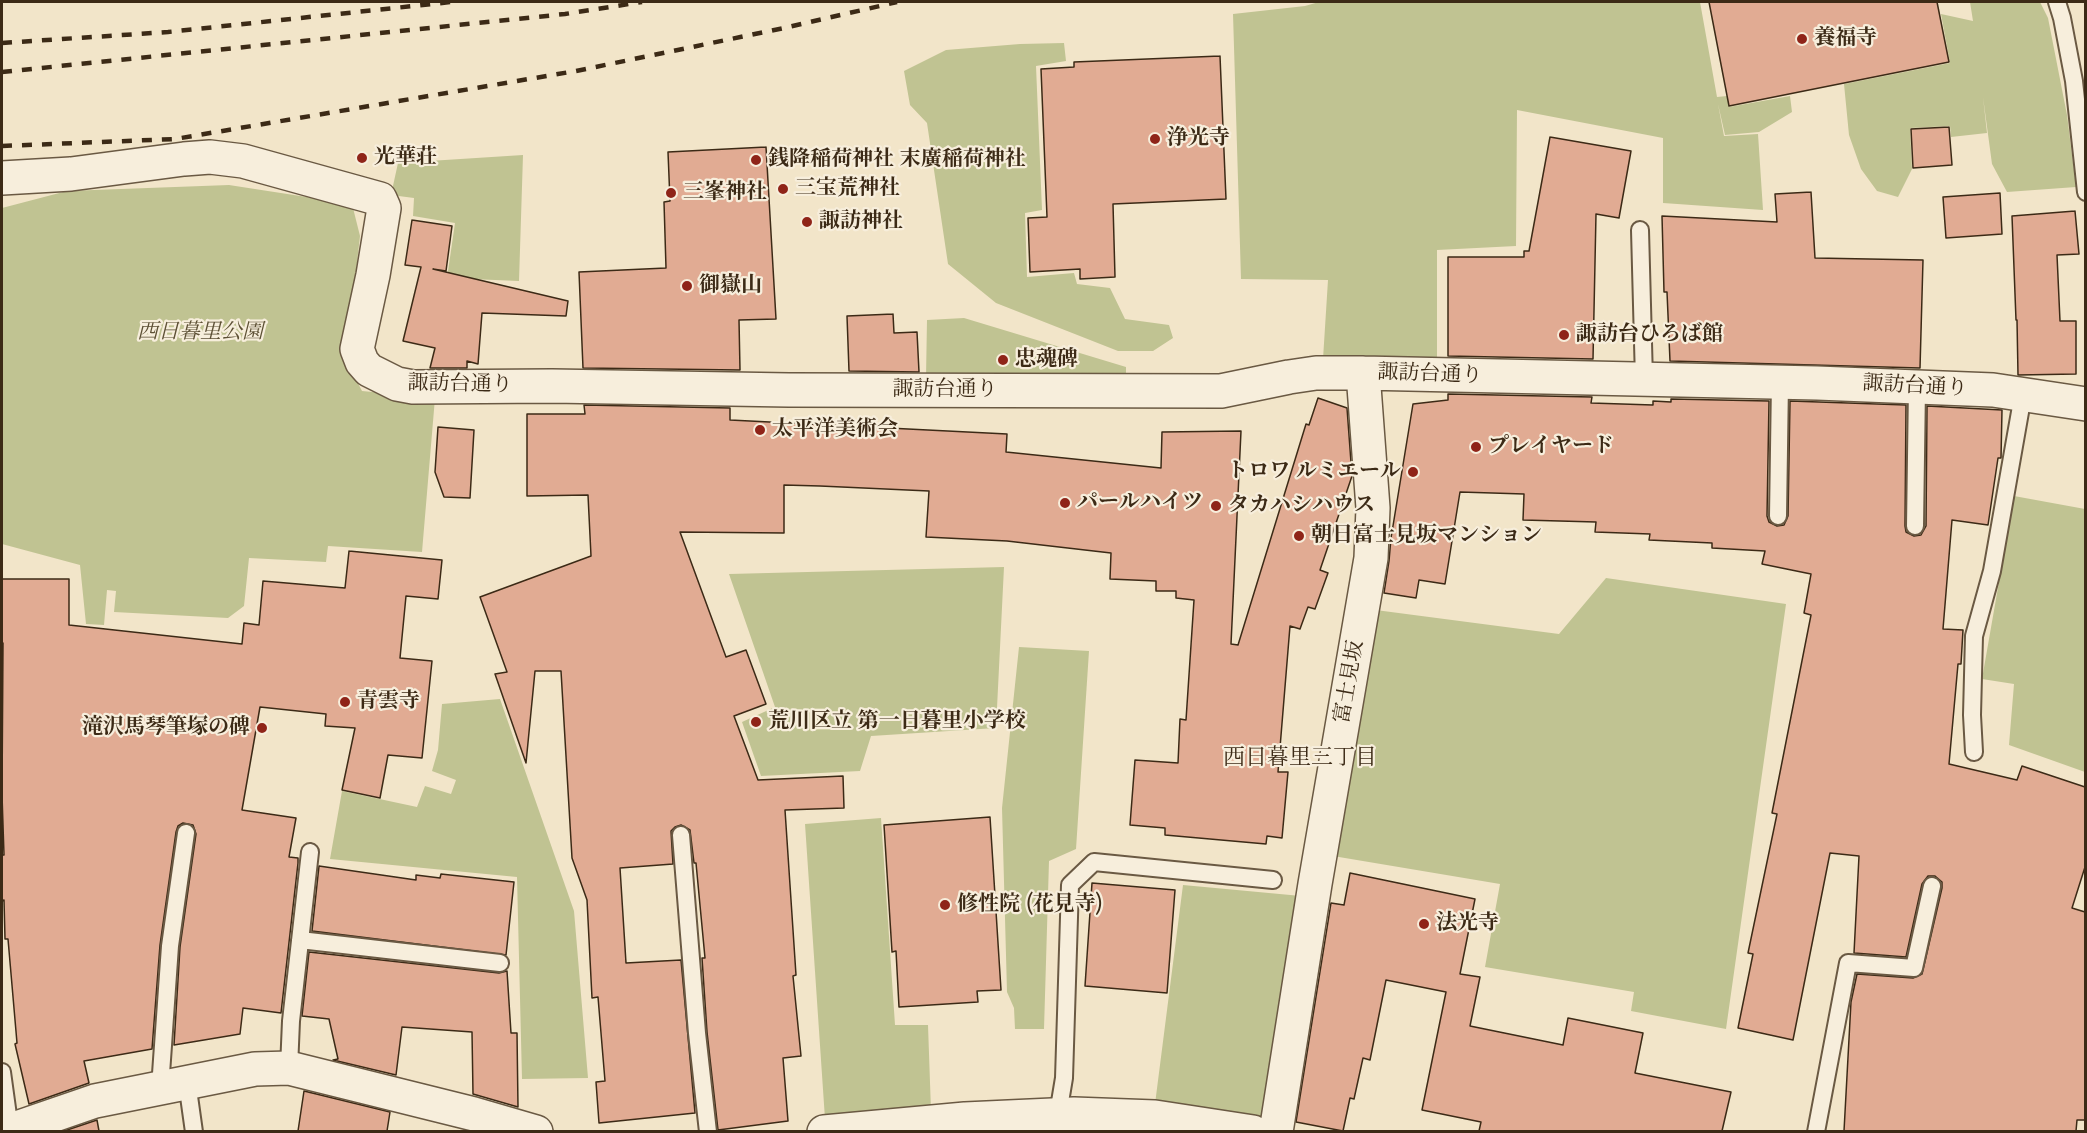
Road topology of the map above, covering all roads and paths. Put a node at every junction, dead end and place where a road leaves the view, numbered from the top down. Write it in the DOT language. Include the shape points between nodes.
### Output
graph roads {
  1 [pos="2056,2"];
  2 [pos="2,178"];
  3 [pos="2085,192"];
  4 [pos="1640,230"];
  5 [pos="1363,373"];
  6 [pos="1644,380"];
  7 [pos="1780,382"];
  8 [pos="1917,387"];
  9 [pos="2023,395"];
  10 [pos="2085,404"];
  11 [pos="1778,516"];
  12 [pos="1915,526"];
  13 [pos="1974,752"];
  14 [pos="186,833"];
  15 [pos="681,835"];
  16 [pos="310,852"];
  17 [pos="1273,880"];
  18 [pos="1932,886"];
  19 [pos="300,940"];
  20 [pos="500,963"];
  21 [pos="289,1068"];
  22 [pos="2,1072"];
  23 [pos="174,1085"];
  24 [pos="1058,1114"];
  25 [pos="472,1123"];
  26 [pos="8,1131"];
  27 [pos="194,1131"];
  28 [pos="536,1131"];
  29 [pos="708,1131"];
  30 [pos="824,1131"];
  31 [pos="1253,1131"];
  32 [pos="1276,1131"];
  33 [pos="1816,1131"];
  1 -- 3 [label="lane" via="2074,81"];
  2 -- 5 [label="street, 諏訪台通り" via="210,157 243,161 380,199 384,208 357,349 369,370 413,387 1221,391 1289,376"];
  4 -- 6 [label="lane"];
  5 -- 6 [label="street, 諏訪台通り"];
  5 -- 32 [label="street, 富士見坂" via="1373,508 1371,558"];
  6 -- 7 [label="street, 諏訪台通り"];
  7 -- 8 [label="street, 諏訪台通り"];
  7 -- 11 [label="lane"];
  8 -- 9 [label="street, 諏訪台通り"];
  8 -- 12 [label="lane"];
  9 -- 10 [label="street, 諏訪台通り"];
  9 -- 13 [label="lane" via="1992,571 1974,636"];
  14 -- 23 [label="lane" via="170,946"];
  15 -- 29 [label="lane"];
  16 -- 19 [label="lane"];
  17 -- 24 [label="lane" via="1094,862 1070,885 1064,1078"];
  18 -- 33 [label="lane" via="1914,968 1848,963"];
  19 -- 20 [label="lane"];
  19 -- 21 [label="lane"];
  21 -- 23 [label="street" via="255,1069"];
  21 -- 25 [label="street"];
  22 -- 26 [label="lane"];
  23 -- 26 [label="street" via="95,1101"];
  23 -- 27 [label="lane"];
  24 -- 30 [label="street"];
  24 -- 31 [label="street" via="1155,1117"];
  25 -- 28 [label="street"];
}
